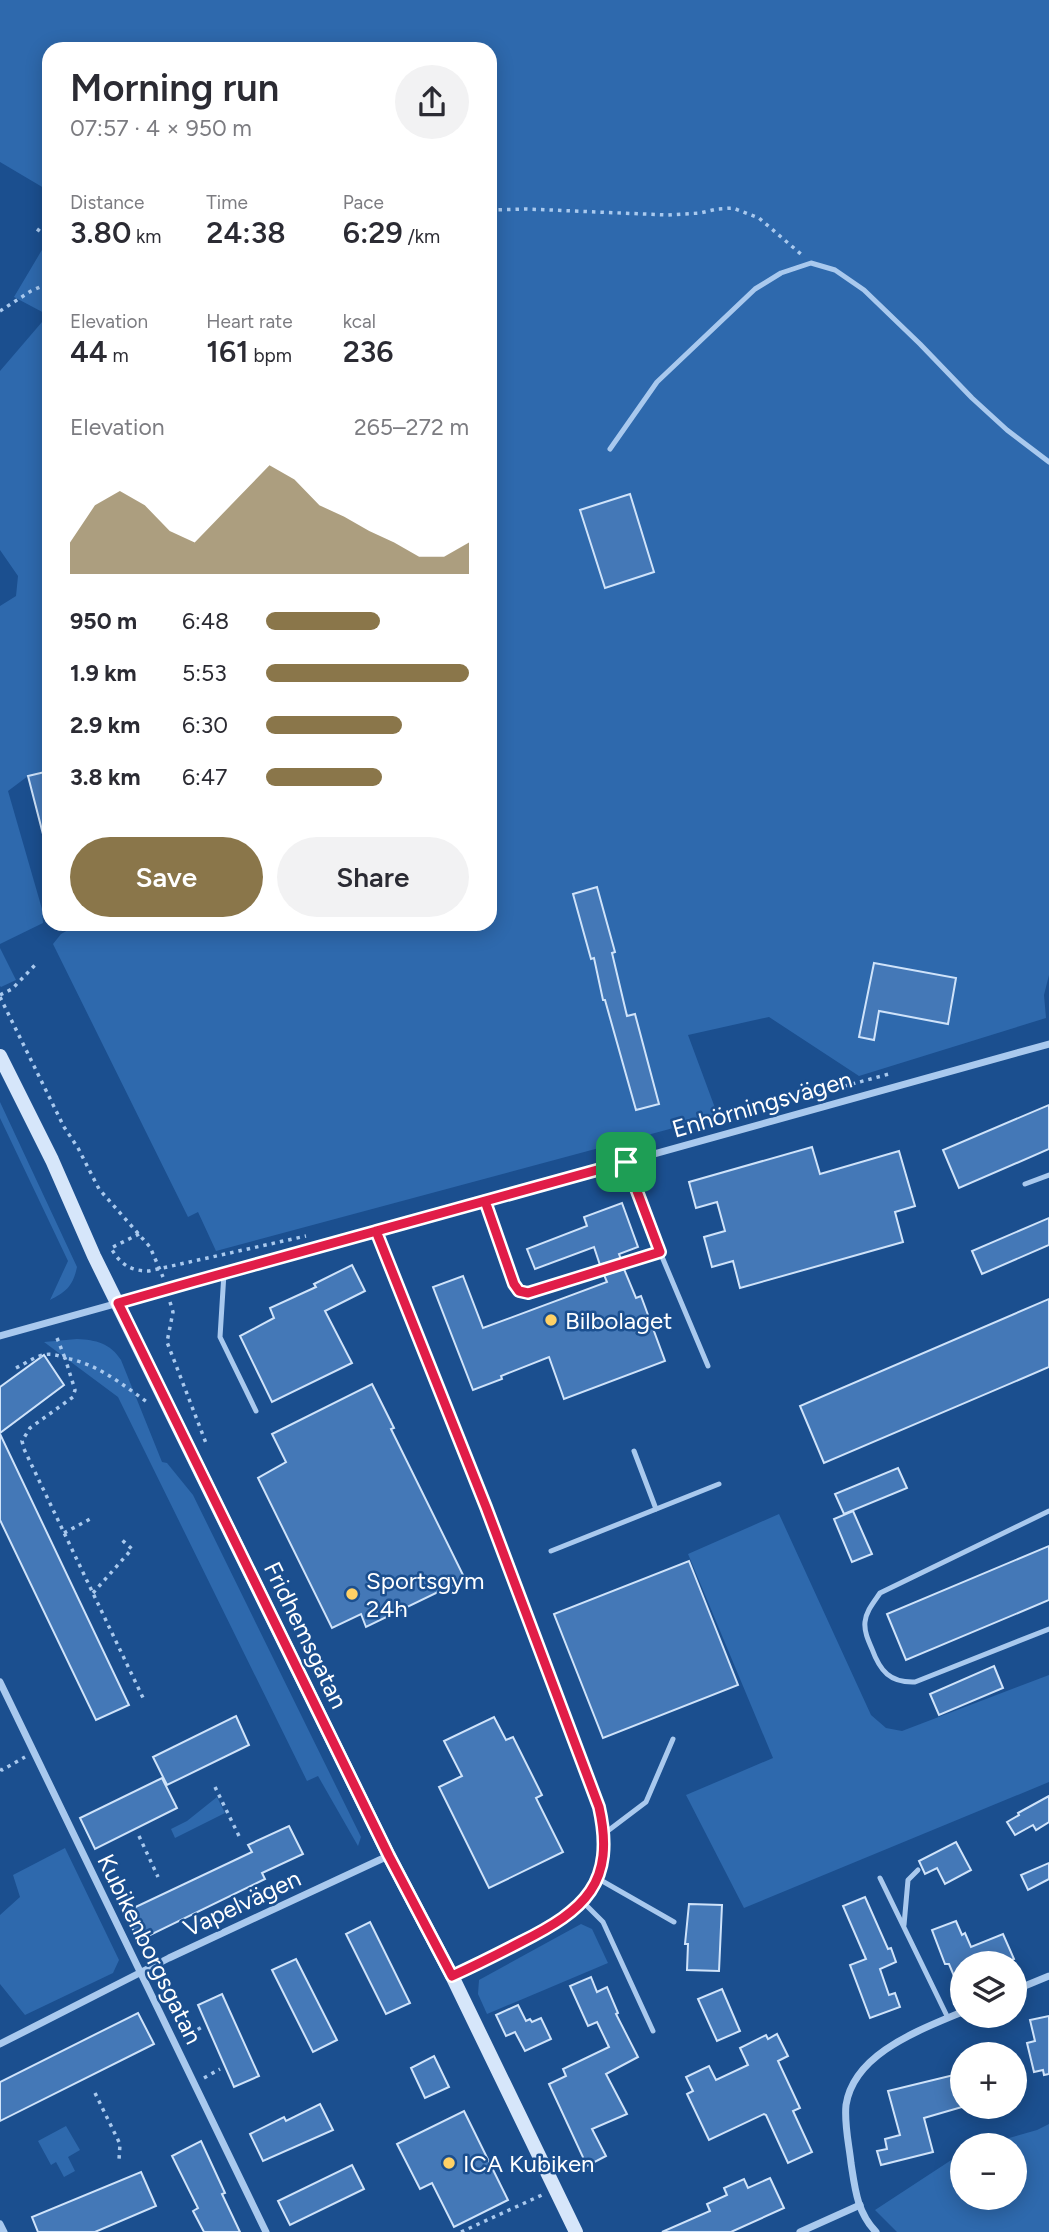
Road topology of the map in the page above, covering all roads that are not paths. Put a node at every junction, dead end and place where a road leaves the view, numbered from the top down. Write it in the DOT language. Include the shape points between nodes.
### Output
graph roads {
  1 [pos="610,449"];
  2 [pos="1049,462"];
  3 [pos="1049,1044"];
  4 [pos="0,1056"];
  5 [pos="626,1162"];
  6 [pos="1049,1175"];
  7 [pos="1025,1184"];
  8 [pos="485,1201"];
  9 [pos="376,1231"];
  10 [pos="660,1252"];
  11 [pos="224,1273"];
  12 [pos="118,1303"];
  13 [pos="0,1336"];
  14 [pos="708,1367"];
  15 [pos="256,1411"];
  16 [pos="634,1451"];
  17 [pos="719,1484"];
  18 [pos="656,1509"];
  19 [pos="1049,1511"];
  20 [pos="551,1551"];
  21 [pos="1049,1629"];
  22 [pos="0,1682"];
  23 [pos="673,1739"];
  24 [pos="605,1833"];
  25 [pos="389,1856"];
  26 [pos="918,1870"];
  27 [pos="597,1878"];
  28 [pos="880,1878"];
  29 [pos="583,1902"];
  30 [pos="674,1922"];
  31 [pos="904,1925"];
  32 [pos="139,1973"];
  33 [pos="452,1976"];
  34 [pos="1049,1976"];
  35 [pos="1027,1985"];
  36 [pos="950,2017"];
  37 [pos="947,2018"];
  38 [pos="653,2031"];
  39 [pos="0,2044"];
  40 [pos="860,2204"];
  41 [pos="0,2224"];
  42 [pos="4,2232"];
  43 [pos="266,2232"];
  44 [pos="576,2232"];
  45 [pos="800,2232"];
  46 [pos="876,2232"];
  1 -- 2 [label="lane" via="657,382 755,289 781,273 811,263 835,270 864,290 972,398"];
  3 -- 5 [label="street, Enhörningsvägen"];
  4 -- 12 [label="street, Fridhemsgatan"];
  5 -- 8 [label="street, Enhörningsvägen"];
  5 -- 10 [label="lane"];
  6 -- 7 [label="lane"];
  8 -- 9 [label="street, Enhörningsvägen"];
  8 -- 10 [label="lane" via="519,1291 528,1293"];
  9 -- 11 [label="street, Enhörningsvägen"];
  9 -- 24 [label="street" via="486,1507"];
  10 -- 14 [label="lane"];
  11 -- 12 [label="street, Enhörningsvägen"];
  11 -- 15 [label="lane" via="220,1337"];
  12 -- 13 [label="street, Enhörningsvägen"];
  12 -- 25 [label="street, Fridhemsgatan"];
  16 -- 18 [label="lane"];
  17 -- 18 [label="lane"];
  18 -- 20 [label="lane"];
  19 -- 21 [label="lane" via="880,1593 864,1623 884,1673 904,1682 915,1682"];
  22 -- 32 [label="street, Kubikenborgsgatan"];
  23 -- 24 [label="lane" via="646,1802"];
  24 -- 27 [label="street"];
  25 -- 32 [label="street, Vapelvägen"];
  25 -- 33 [label="street, Fridhemsgatan"];
  26 -- 31 [label="lane" via="908,1880"];
  27 -- 29 [label="street"];
  27 -- 30 [label="lane"];
  28 -- 31 [label="lane"];
  29 -- 33 [label="street" via="531,1937"];
  29 -- 38 [label="lane" via="603,1922"];
  31 -- 37 [label="lane"];
  32 -- 39 [label="street, Vapelvägen"];
  32 -- 43 [label="street, Kubikenborgsgatan"];
  33 -- 44 [label="street, Fridhemsgatan"];
  34 -- 35 [label="street"];
  36 -- 37 [label="street"];
  37 -- 40 [label="street" via="885,2049 854,2081 846,2104 846,2125"];
  40 -- 45 [label="street"];
  40 -- 46 [label="street" via="864,2219"];
  41 -- 42 [label="street"];
}
